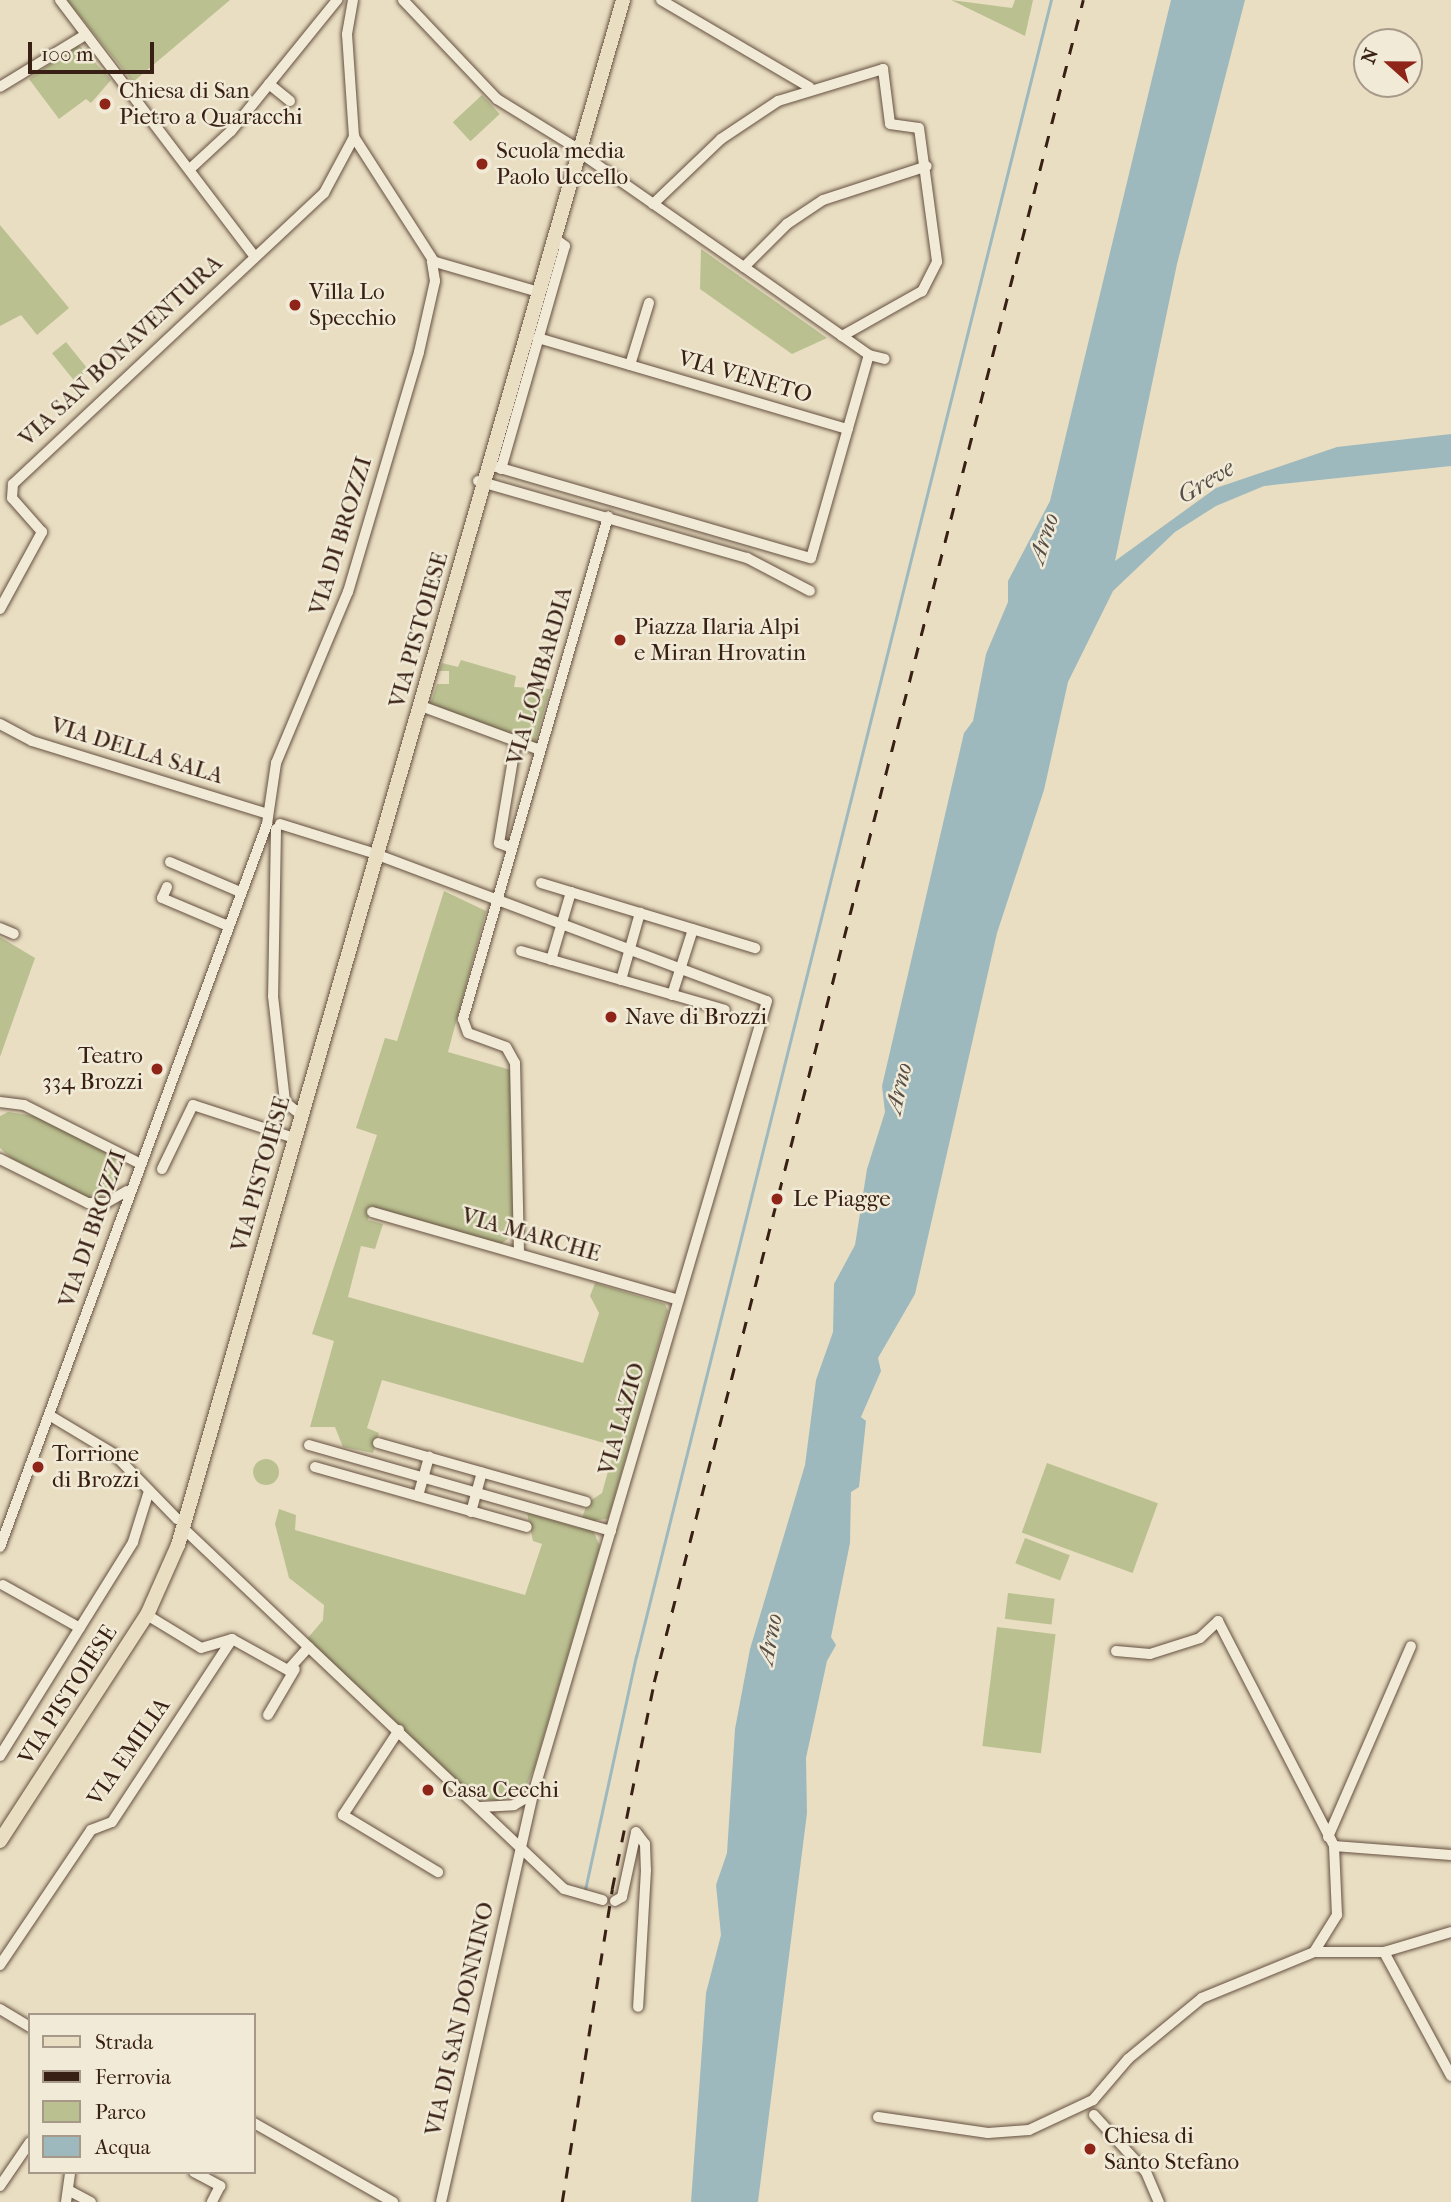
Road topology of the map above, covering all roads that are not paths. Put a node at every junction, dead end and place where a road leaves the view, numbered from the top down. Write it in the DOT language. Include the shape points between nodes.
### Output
graph roads {
  1 [pos="60,0"];
  2 [pos="337,0"];
  3 [pos="353,0"];
  4 [pos="403,0"];
  5 [pos="616,0"];
  6 [pos="623,0"];
  7 [pos="660,0"];
  8 [pos="82,37"];
  9 [pos="269,84"];
  10 [pos="0,87"];
  11 [pos="808,87"];
  12 [pos="290,101"];
  13 [pos="354,137"];
  14 [pos="576,149"];
  15 [pos="927,166"];
  16 [pos="191,168"];
  17 [pos="653,204"];
  18 [pos="554,238"];
  19 [pos="254,256"];
  20 [pos="438,264"];
  21 [pos="744,267"];
  22 [pos="535,290"];
  23 [pos="649,303"];
  24 [pos="842,336"];
  25 [pos="538,338"];
  26 [pos="869,355"];
  27 [pos="886,359"];
  28 [pos="630,365"];
  29 [pos="848,429"];
  30 [pos="502,445"];
  31 [pos="501,469"];
  32 [pos="482,482"];
  33 [pos="507,489"];
  34 [pos="667,515"];
  35 [pos="608,517"];
  36 [pos="661,533"];
  37 [pos="810,591"];
  38 [pos="2,602"];
  39 [pos="421,706"];
  40 [pos="0,724"];
  41 [pos="516,741"];
  42 [pos="540,750"];
  43 [pos="271,820"];
  44 [pos="512,848"];
  45 [pos="374,854"];
  46 [pos="170,862"];
  47 [pos="541,883"];
  48 [pos="167,887"];
  49 [pos="240,892"];
  50 [pos="571,892"];
  51 [pos="497,899"];
  52 [pos="640,913"];
  53 [pos="562,923"];
  54 [pos="226,925"];
  55 [pos="0,928"];
  56 [pos="693,929"];
  57 [pos="14,934"];
  58 [pos="631,947"];
  59 [pos="755,948"];
  60 [pos="521,951"];
  61 [pos="551,960"];
  62 [pos="681,965"];
  63 [pos="621,980"];
  64 [pos="672,995"];
  65 [pos="766,1006"];
  66 [pos="725,1010"];
  67 [pos="0,1102"];
  68 [pos="296,1111"];
  69 [pos="288,1136"];
  70 [pos="0,1159"];
  71 [pos="137,1162"];
  72 [pos="162,1169"];
  73 [pos="127,1191"];
  74 [pos="372,1212"];
  75 [pos="519,1253"];
  76 [pos="678,1300"];
  77 [pos="49,1415"];
  78 [pos="378,1443"];
  79 [pos="309,1445"];
  80 [pos="429,1457"];
  81 [pos="372,1463"];
  82 [pos="315,1467"];
  83 [pos="482,1472"];
  84 [pos="423,1477"];
  85 [pos="367,1482"];
  86 [pos="531,1486"];
  87 [pos="476,1493"];
  88 [pos="148,1494"];
  89 [pos="418,1496"];
  90 [pos="586,1502"];
  91 [pos="526,1507"];
  92 [pos="471,1512"];
  93 [pos="5,1518"];
  94 [pos="180,1524"];
  95 [pos="527,1527"];
  96 [pos="611,1531"];
  97 [pos="0,1547"];
  98 [pos="3,1585"];
  99 [pos="147,1615"];
  100 [pos="80,1628"];
  101 [pos="232,1639"];
  102 [pos="1412,1646"];
  103 [pos="309,1647"];
  104 [pos="1116,1651"];
  105 [pos="295,1669"];
  106 [pos="268,1715"];
  107 [pos="399,1730"];
  108 [pos="0,1756"];
  109 [pos="533,1794"];
  110 [pos="480,1807"];
  111 [pos="0,1827"];
  112 [pos="0,1841"];
  113 [pos="1331,1841"];
  114 [pos="521,1846"];
  115 [pos="1451,1855"];
  116 [pos="438,1872"];
  117 [pos="602,1900"];
  118 [pos="617,1901"];
  119 [pos="1451,1932"];
  120 [pos="1314,1952"];
  121 [pos="1384,1952"];
  122 [pos="0,1965"];
  123 [pos="638,2007"];
  124 [pos="0,2009"];
  125 [pos="28,2026"];
  126 [pos="1451,2076"];
  127 [pos="1093,2100"];
  128 [pos="1080,2108"];
  129 [pos="1094,2115"];
  130 [pos="878,2117"];
  131 [pos="256,2124"];
  132 [pos="28,2145"];
  133 [pos="70,2174"];
  134 [pos="198,2174"];
  135 [pos="0,2186"];
  136 [pos="68,2190"];
  137 [pos="66,2202"];
  138 [pos="91,2202"];
  139 [pos="212,2202"];
  140 [pos="393,2202"];
  141 [pos="441,2202"];
  142 [pos="1159,2202"];
  1 -- 8 [label="street"];
  2 -- 9 [label="street"];
  3 -- 13 [label="street" via="347,34"];
  4 -- 14 [label="street" via="497,99"];
  5 -- 14 [label="main road, VIA PISTOIESE"];
  6 -- 14 [label="main road, VIA PISTOIESE"];
  7 -- 11 [label="street"];
  8 -- 10 [label="street"];
  8 -- 16 [label="street"];
  9 -- 12 [label="street"];
  9 -- 16 [label="street"];
  11 -- 15 [label="street" via="883,69 890,124 919,128"];
  11 -- 17 [label="street" via="739,125"];
  13 -- 19 [label="street, VIA SAN BONAVENTURA" via="324,193"];
  13 -- 20 [label="street"];
  14 -- 17 [label="street"];
  14 -- 18 [label="main road, VIA PISTOIESE"];
  14 -- 22 [label="main road, VIA PISTOIESE"];
  15 -- 21 [label="street" via="823,200 787,224"];
  15 -- 24 [label="street" via="937,252 933,278"];
  16 -- 19 [label="street"];
  17 -- 21 [label="street"];
  18 -- 22 [label="main road, VIA PISTOIESE"];
  18 -- 25 [label="street, VIA PISTOIESE" via="565,246"];
  19 -- 38 [label="street, VIA SAN BONAVENTURA" via="13,484 12,498 42,532"];
  20 -- 22 [label="street"];
  20 -- 43 [label="street, VIA DI BROZZI" via="370,525 276,763"];
  21 -- 24 [label="street"];
  22 -- 30 [label="main road, VIA PISTOIESE"];
  22 -- 32 [label="main road, VIA PISTOIESE"];
  23 -- 28 [label="street"];
  24 -- 26 [label="street"];
  25 -- 28 [label="street, VIA VENETO"];
  25 -- 30 [label="street, VIA PISTOIESE"];
  26 -- 27 [label="street"];
  26 -- 29 [label="street"];
  28 -- 29 [label="street, VIA VENETO"];
  29 -- 34 [label="street" via="811,558"];
  30 -- 31 [label="main road, VIA PISTOIESE"];
  31 -- 32 [label="main road, VIA PISTOIESE"];
  31 -- 33 [label="street"];
  31 -- 34 [label="street"];
  32 -- 33 [label="street"];
  32 -- 39 [label="main road, VIA PISTOIESE"];
  32 -- 45 [label="main road, VIA PISTOIESE"];
  33 -- 35 [label="street"];
  34 -- 36 [label="street"];
  35 -- 36 [label="street"];
  35 -- 42 [label="street, VIA LOMBARDIA"];
  36 -- 37 [label="street" via="768,566"];
  39 -- 41 [label="street"];
  39 -- 45 [label="main road, VIA PISTOIESE"];
  40 -- 43 [label="street, VIA DELLA SALA" via="32,741"];
  41 -- 42 [label="street"];
  41 -- 44 [label="street, VIA LOMBARDIA" via="499,843"];
  42 -- 44 [label="street, VIA LOMBARDIA"];
  43 -- 45 [label="street, VIA DELLA SALA"];
  43 -- 49 [label="street, VIA DI BROZZI"];
  43 -- 68 [label="street" via="273,1003 285,1102"];
  44 -- 51 [label="street, VIA LOMBARDIA"];
  45 -- 51 [label="street, VIA DELLA SALA"];
  45 -- 68 [label="main road, VIA PISTOIESE"];
  45 -- 94 [label="main road, VIA PISTOIESE"];
  46 -- 49 [label="street"];
  47 -- 50 [label="street"];
  48 -- 54 [label="street" via="162,898"];
  49 -- 54 [label="street, VIA DI BROZZI"];
  50 -- 52 [label="street"];
  50 -- 53 [label="street"];
  51 -- 53 [label="street, VIA DELLA SALA"];
  51 -- 75 [label="street, VIA LOMBARDIA" via="463,1022 468,1033 506,1047 515,1063"];
  52 -- 56 [label="street"];
  52 -- 58 [label="street"];
  53 -- 58 [label="street, VIA DELLA SALA"];
  53 -- 61 [label="street"];
  54 -- 71 [label="street, VIA DI BROZZI"];
  55 -- 57 [label="street"];
  56 -- 59 [label="street"];
  56 -- 62 [label="street"];
  58 -- 62 [label="street, VIA DELLA SALA"];
  58 -- 63 [label="street"];
  60 -- 61 [label="street"];
  61 -- 63 [label="street"];
  62 -- 64 [label="street"];
  62 -- 65 [label="street, VIA DELLA SALA" via="761,994"];
  63 -- 64 [label="street"];
  64 -- 66 [label="street"];
  65 -- 76 [label="street, VIA LAZIO"];
  67 -- 71 [label="street" via="24,1105"];
  68 -- 69 [label="main road, VIA PISTOIESE"];
  69 -- 72 [label="street" via="193,1105"];
  69 -- 94 [label="main road, VIA PISTOIESE"];
  70 -- 73 [label="street" via="88,1203 101,1205"];
  71 -- 73 [label="street, VIA DI BROZZI"];
  73 -- 77 [label="street, VIA DI BROZZI"];
  74 -- 75 [label="street, VIA MARCHE"];
  75 -- 76 [label="street, VIA MARCHE"];
  76 -- 96 [label="street, VIA LAZIO"];
  77 -- 88 [label="street" via="114,1454"];
  77 -- 93 [label="street, VIA DI BROZZI"];
  78 -- 80 [label="street"];
  79 -- 81 [label="street"];
  80 -- 83 [label="street"];
  80 -- 84 [label="street"];
  81 -- 84 [label="street"];
  81 -- 85 [label="street"];
  82 -- 85 [label="street"];
  83 -- 86 [label="street"];
  83 -- 87 [label="street"];
  84 -- 87 [label="street"];
  84 -- 89 [label="street"];
  85 -- 89 [label="street"];
  86 -- 90 [label="street"];
  86 -- 91 [label="street"];
  87 -- 91 [label="street"];
  87 -- 92 [label="street"];
  88 -- 94 [label="street"];
  88 -- 100 [label="street" via="133,1542"];
  89 -- 92 [label="street"];
  91 -- 96 [label="street"];
  92 -- 95 [label="street"];
  93 -- 97 [label="street, VIA DI BROZZI"];
  94 -- 99 [label="main road, VIA PISTOIESE"];
  94 -- 103 [label="street"];
  94 -- 111 [label="main road, VIA PISTOIESE" via="140,1611"];
  96 -- 109 [label="street, VIA LAZIO"];
  98 -- 100 [label="street"];
  99 -- 101 [label="street" via="201,1648"];
  99 -- 112 [label="main road, VIA PISTOIESE"];
  100 -- 108 [label="street"];
  101 -- 105 [label="street"];
  101 -- 122 [label="street, VIA EMILIA" via="112,1822 91,1830"];
  102 -- 113 [label="street"];
  103 -- 105 [label="street"];
  103 -- 107 [label="street"];
  104 -- 113 [label="street" via="1150,1654 1200,1638 1218,1621"];
  105 -- 106 [label="street"];
  107 -- 110 [label="street"];
  107 -- 116 [label="street" via="343,1815"];
  109 -- 110 [label="street" via="520,1803"];
  109 -- 114 [label="street, VIA LAZIO"];
  110 -- 114 [label="street"];
  113 -- 115 [label="street"];
  113 -- 120 [label="street" via="1337,1915"];
  114 -- 117 [label="street" via="573,1895"];
  114 -- 141 [label="street, VIA DI SAN DONNINO"];
  118 -- 123 [label="street" via="636,1832 645,1844 646,1870"];
  119 -- 121 [label="street"];
  120 -- 121 [label="street"];
  120 -- 127 [label="street" via="1193,2002 1105,2082"];
  121 -- 126 [label="street"];
  124 -- 125 [label="street"];
  127 -- 128 [label="street"];
  127 -- 129 [label="street"];
  128 -- 129 [label="street"];
  128 -- 130 [label="street" via="1029,2130 988,2133"];
  129 -- 142 [label="street" via="1146,2172"];
  131 -- 140 [label="street"];
  132 -- 135 [label="street"];
  133 -- 136 [label="street"];
  134 -- 139 [label="street" via="220,2186"];
  136 -- 137 [label="street"];
  136 -- 138 [label="street"];
}
